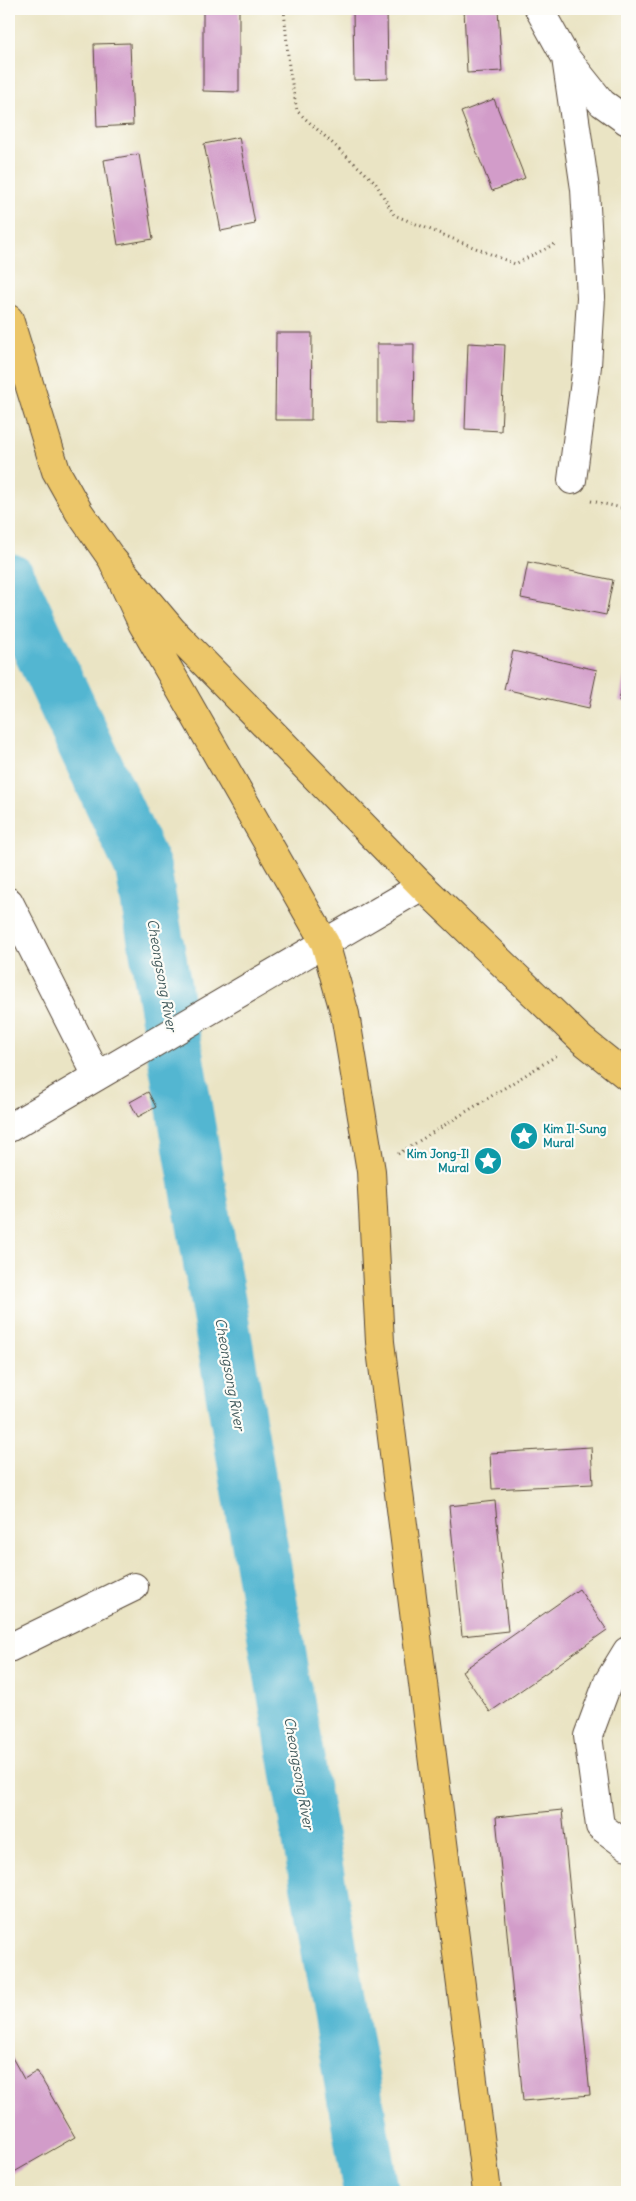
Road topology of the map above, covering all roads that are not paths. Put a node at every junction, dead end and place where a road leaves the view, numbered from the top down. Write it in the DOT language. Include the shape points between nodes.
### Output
graph roads {
  1 [pos="539,9"];
  2 [pos="566,58"];
  3 [pos="627,121"];
  4 [pos="9,319"];
  5 [pos="572,480"];
  6 [pos="112,559"];
  7 [pos="422,886"];
  8 [pos="9,902"];
  9 [pos="324,943"];
  10 [pos="97,1076"];
  11 [pos="627,1076"];
  12 [pos="9,1128"];
  13 [pos="134,1586"];
  14 [pos="9,1648"];
  15 [pos="627,1651"];
  16 [pos="627,1846"];
  17 [pos="487,2192"];
  1 -- 2 [label="street"];
  2 -- 3 [label="street" via="602,103"];
  2 -- 5 [label="street" via="579,141 591,297 587,366"];
  4 -- 6 [label="main road" via="56,471 79,512"];
  6 -- 7 [label="main road" via="172,630"];
  6 -- 9 [label="main road" via="142,623"];
  7 -- 9 [label="street"];
  7 -- 11 [label="main road" via="582,1040"];
  8 -- 10 [label="street"];
  9 -- 10 [label="street"];
  9 -- 17 [label="main road" via="345,1014 371,1171 380,1342"];
  10 -- 12 [label="street"];
  13 -- 14 [label="street"];
  15 -- 16 [label="street" via="608,1682 588,1736 600,1826"];
}
